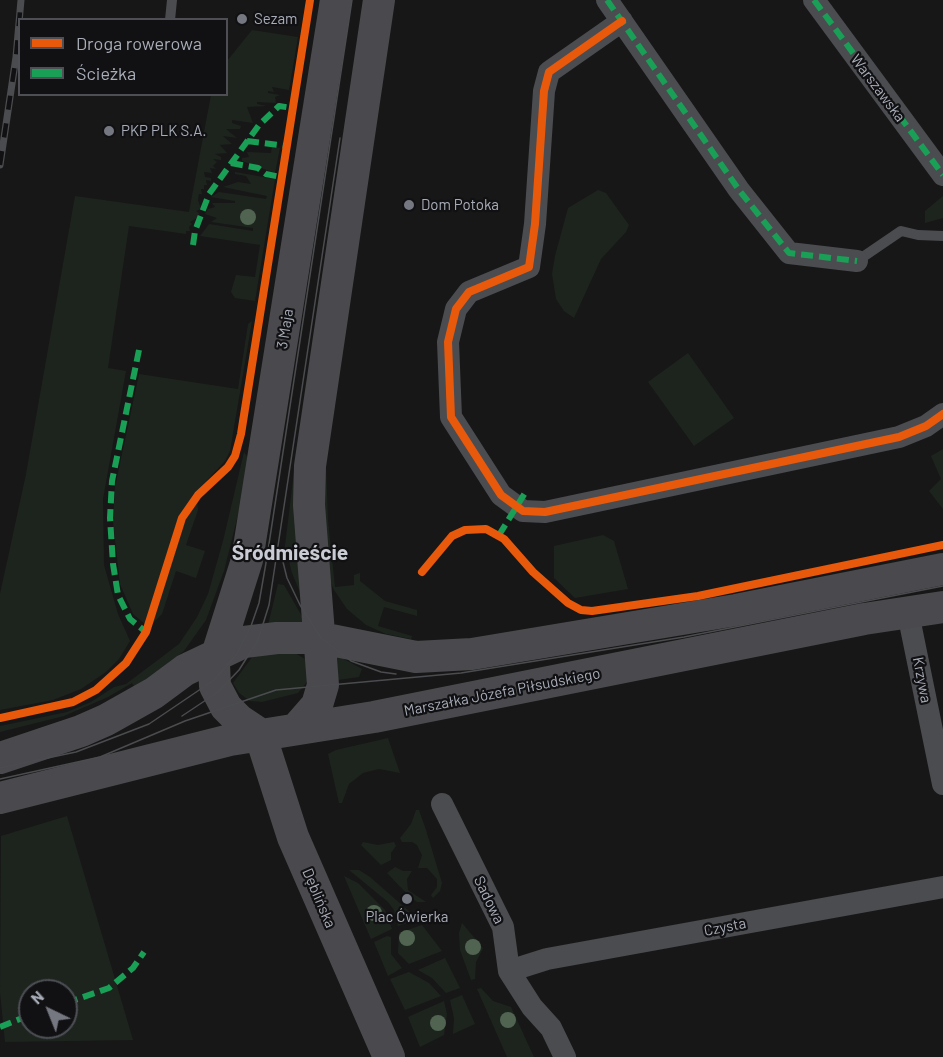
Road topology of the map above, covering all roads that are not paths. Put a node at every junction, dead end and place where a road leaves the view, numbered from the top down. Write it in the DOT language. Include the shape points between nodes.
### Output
graph roads {
  1 [pos="172,0"];
  2 [pos="336,0"];
  3 [pos="379,0"];
  4 [pos="607,0"];
  5 [pos="814,0"];
  6 [pos="170,18"];
  7 [pos="621,21"];
  8 [pos="943,175"];
  9 [pos="943,236"];
  10 [pos="857,261"];
  11 [pos="943,414"];
  12 [pos="943,569"];
  13 [pos="315,586"];
  14 [pos="943,607"];
  15 [pos="908,613"];
  16 [pos="321,638"];
  17 [pos="384,651"];
  18 [pos="216,654"];
  19 [pos="297,728"];
  20 [pos="260,734"];
  21 [pos="54,740"];
  22 [pos="0,750"];
  23 [pos="0,758"];
  24 [pos="63,783"];
  25 [pos="943,784"];
  26 [pos="0,792"];
  27 [pos="0,798"];
  28 [pos="442,804"];
  29 [pos="943,887"];
  30 [pos="509,971"];
  31 [pos="389,1057"];
  32 [pos="565,1057"];
  1 -- 6 [label="lane"];
  2 -- 18 [label="main road, 3 Maja" via="248,560"];
  3 -- 13 [label="main road" via="313,440 309,505"];
  4 -- 7 [label="street"];
  5 -- 8 [label="street, Warszawska"];
  7 -- 10 [label="street" via="739,190 789,253"];
  7 -- 11 [label="street" via="549,72 544,91 529,267 469,292 456,309 448,342 451,417 501,495 523,511 545,512 899,437"];
  9 -- 10 [label="lane" via="901,231"];
  12 -- 17 [label="main road" via="736,610 472,654 416,657"];
  13 -- 16 [label="main road"];
  13 -- 17 [label="main road" via="339,621"];
  14 -- 15 [label="main road, Marszałka Józefa Piłsudskiego"];
  15 -- 19 [label="main road, Marszałka Józefa Piłsudskiego" via="374,717"];
  15 -- 25 [label="street, Krzywa"];
  16 -- 17 [label="main road"];
  16 -- 18 [label="main road" via="244,642"];
  16 -- 19 [label="main road" via="320,698 311,715"];
  18 -- 20 [label="main road" via="218,692 232,714"];
  18 -- 21 [label="main road" via="130,708"];
  19 -- 20 [label="main road, Marszałka Józefa Piłsudskiego"];
  20 -- 24 [label="main road, Marszałka Józefa Piłsudskiego"];
  20 -- 31 [label="main road, Dęblińska" via="293,837"];
  21 -- 22 [label="main road"];
  21 -- 23 [label="main road"];
  24 -- 26 [label="main road, Marszałka Józefa Piłsudskiego"];
  24 -- 27 [label="main road, Marszałka Józefa Piłsudskiego"];
  28 -- 30 [label="street, Sadowa" via="503,927"];
  29 -- 30 [label="street, Czysta" via="547,959"];
  30 -- 32 [label="street, Sadowa" via="551,1028"];
}
